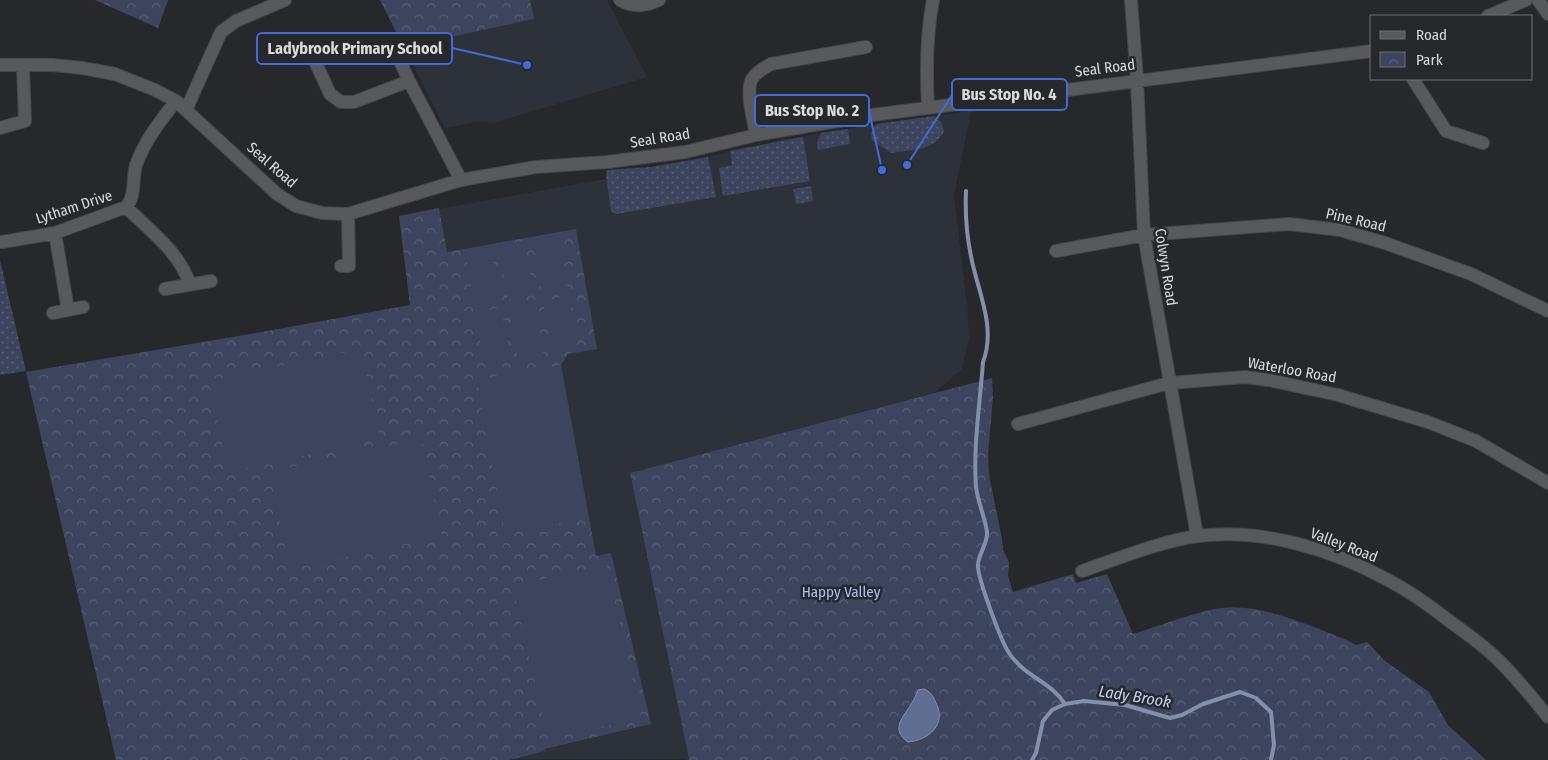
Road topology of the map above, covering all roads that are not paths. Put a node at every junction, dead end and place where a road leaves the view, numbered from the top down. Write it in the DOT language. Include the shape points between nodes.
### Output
graph roads {
  1 [pos="285,0"];
  2 [pos="620,0"];
  3 [pos="659,0"];
  4 [pos="933,0"];
  5 [pos="1131,0"];
  6 [pos="1526,0"];
  7 [pos="1538,0"];
  8 [pos="1548,14"];
  9 [pos="1490,15"];
  10 [pos="308,46"];
  11 [pos="866,47"];
  12 [pos="1370,51"];
  13 [pos="400,61"];
  14 [pos="0,65"];
  15 [pos="23,66"];
  16 [pos="1137,80"];
  17 [pos="1414,80"];
  18 [pos="409,81"];
  19 [pos="181,106"];
  20 [pos="928,107"];
  21 [pos="0,128"];
  22 [pos="756,135"];
  23 [pos="1484,143"];
  24 [pos="461,180"];
  25 [pos="126,207"];
  26 [pos="348,214"];
  27 [pos="54,233"];
  28 [pos="1144,235"];
  29 [pos="2,242"];
  30 [pos="1056,251"];
  31 [pos="341,266"];
  32 [pos="211,281"];
  33 [pos="190,284"];
  34 [pos="165,289"];
  35 [pos="83,307"];
  36 [pos="68,310"];
  37 [pos="1548,311"];
  38 [pos="53,313"];
  39 [pos="1169,383"];
  40 [pos="1018,424"];
  41 [pos="1548,483"];
  42 [pos="1197,536"];
  43 [pos="1082,571"];
  44 [pos="1548,718"];
  1 -- 19 [label="street, Lytham Drive" via="236,21 221,32"];
  2 -- 3 [label="street" via="634,6"];
  4 -- 20 [label="street" via="926,65"];
  5 -- 16 [label="street, Colwyn Road"];
  6 -- 9 [label="street"];
  7 -- 8 [label="street"];
  10 -- 18 [label="street" via="330,94 342,102 354,102"];
  11 -- 22 [label="street" via="771,64 760,70 748,88"];
  12 -- 16 [label="street, Seal Road"];
  13 -- 18 [label="street"];
  14 -- 15 [label="street, Seal Road"];
  15 -- 19 [label="street, Seal Road" via="53,65 115,74 154,90"];
  15 -- 21 [label="street" via="25,121"];
  16 -- 20 [label="street, Seal Road"];
  16 -- 28 [label="street, Colwyn Road"];
  17 -- 23 [label="street" via="1446,131"];
  18 -- 24 [label="street"];
  19 -- 25 [label="street, Lytham Drive" via="160,122 143,150 135,167 130,201"];
  19 -- 26 [label="street, Seal Road" via="277,194 296,206 322,213"];
  20 -- 22 [label="street, Seal Road"];
  22 -- 24 [label="street, Seal Road" via="684,152 536,167"];
  24 -- 26 [label="street, Seal Road"];
  25 -- 27 [label="street, Lytham Drive"];
  25 -- 33 [label="street" via="172,252 184,268"];
  26 -- 31 [label="street" via="349,266"];
  27 -- 29 [label="street, Lytham Drive"];
  27 -- 36 [label="street"];
  28 -- 30 [label="street, Pine Road"];
  28 -- 37 [label="street, Pine Road" via="1289,224 1340,230 1470,274"];
  28 -- 39 [label="street, Colwyn Road"];
  32 -- 33 [label="street"];
  33 -- 34 [label="street"];
  35 -- 36 [label="street"];
  36 -- 38 [label="street"];
  39 -- 40 [label="street, Waterloo Road"];
  39 -- 41 [label="street, Waterloo Road" via="1245,377 1338,395 1428,422 1476,441"];
  39 -- 42 [label="street, Colwyn Road"];
  42 -- 43 [label="street, Valley Road"];
  42 -- 44 [label="street, Valley Road" via="1230,535 1277,540 1326,553 1384,578 1421,600 1481,644 1518,680"];
}
